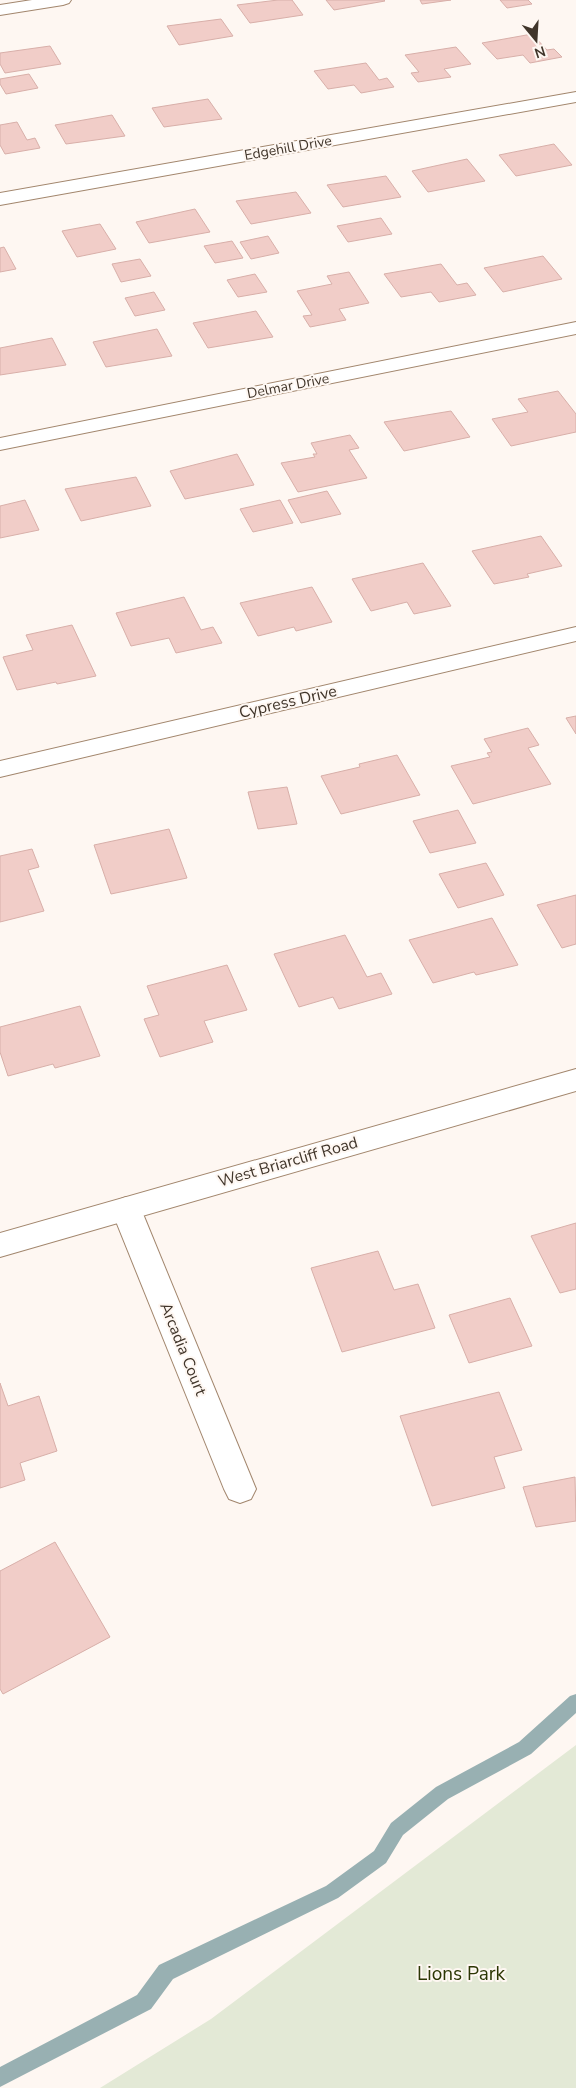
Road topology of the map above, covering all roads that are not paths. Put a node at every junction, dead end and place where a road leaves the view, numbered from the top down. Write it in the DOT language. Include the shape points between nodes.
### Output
graph roads {
  1 [pos="63,0"];
  2 [pos="0,10"];
  3 [pos="576,97"];
  4 [pos="0,199"];
  5 [pos="576,328"];
  6 [pos="0,444"];
  7 [pos="576,634"];
  8 [pos="0,769"];
  9 [pos="576,1080"];
  10 [pos="126,1208"];
  11 [pos="0,1245"];
  12 [pos="240,1489"];
  1 -- 2 [label="street"];
  3 -- 4 [label="street, Edgehill Drive"];
  5 -- 6 [label="street, Delmar Drive"];
  7 -- 8 [label="street, Cypress Drive"];
  9 -- 10 [label="street, West Briarcliff Road"];
  10 -- 11 [label="street, West Briarcliff Road"];
  10 -- 12 [label="street, Arcadia Court"];
}
